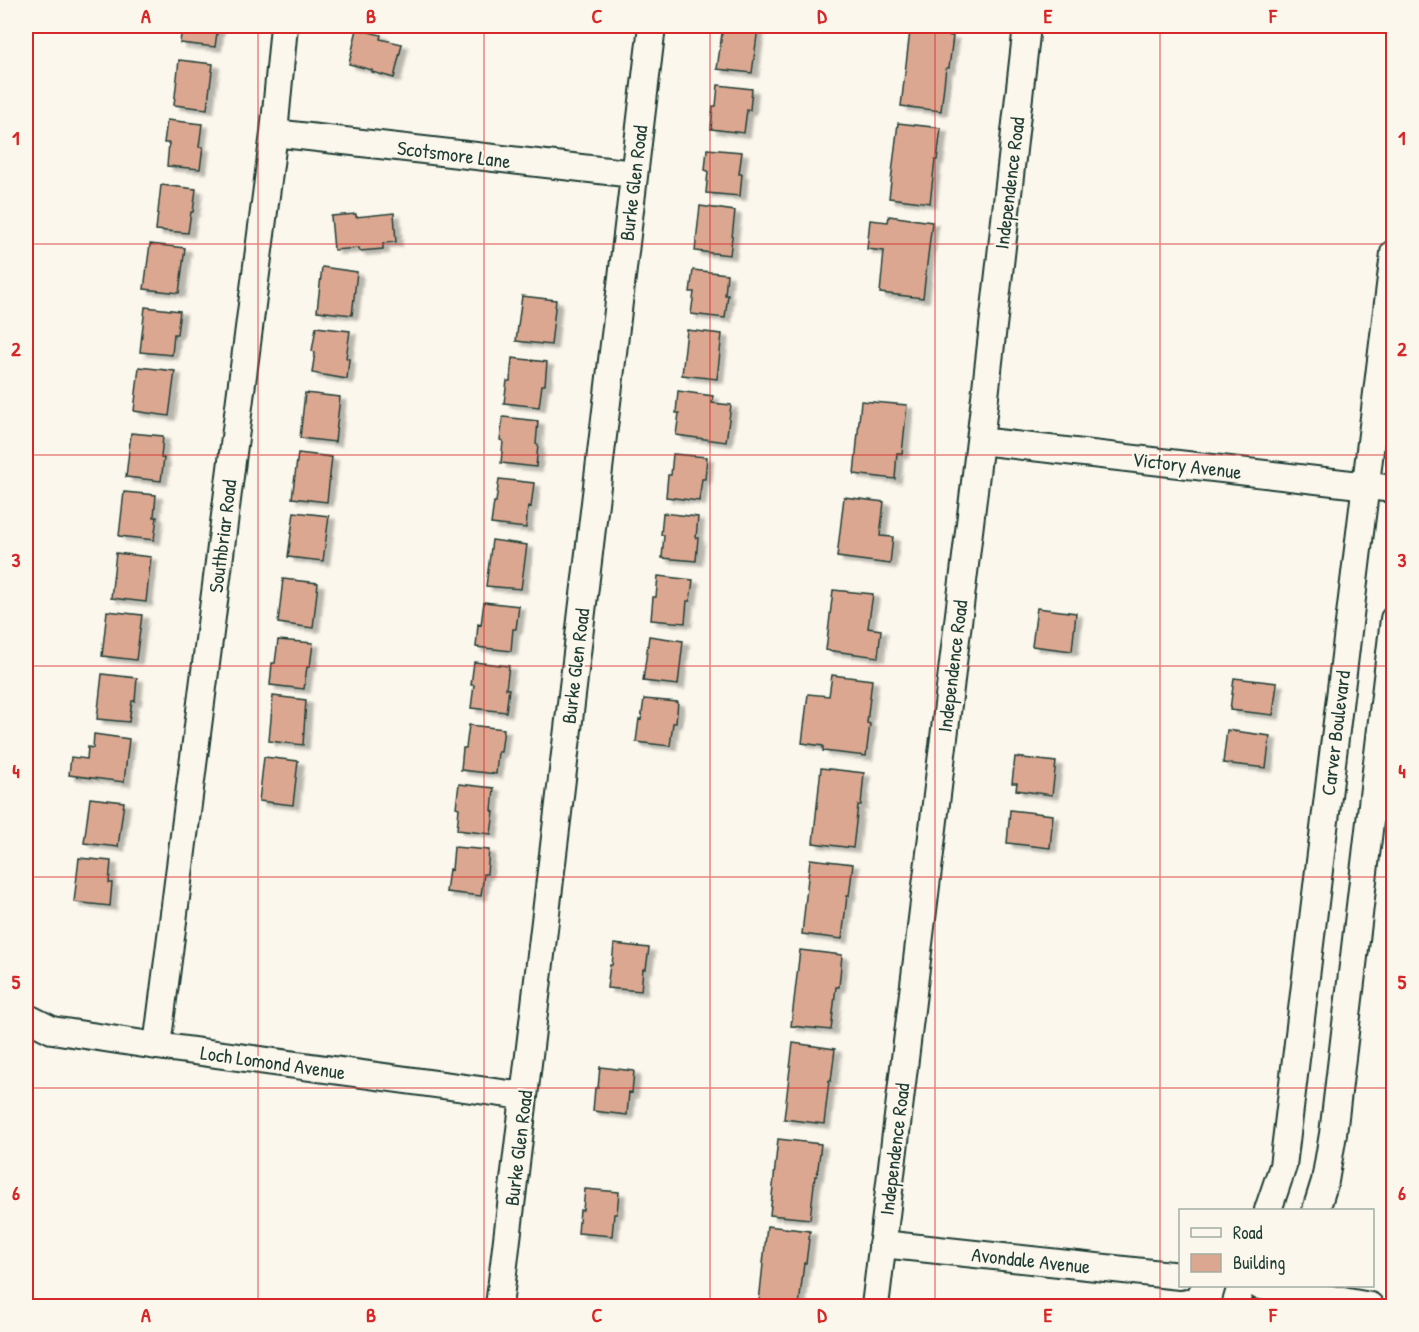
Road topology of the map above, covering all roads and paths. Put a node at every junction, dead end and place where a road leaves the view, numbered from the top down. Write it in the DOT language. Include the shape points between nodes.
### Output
graph roads {
  1 [pos="284,26"];
  2 [pos="652,26"];
  3 [pos="1027,26"];
  4 [pos="274,133"];
  5 [pos="634,174"];
  6 [pos="1394,253"];
  7 [pos="980,441"];
  8 [pos="1365,486"];
  9 [pos="1394,489"];
  10 [pos="1394,618"];
  11 [pos="26,1017"];
  12 [pos="157,1047"];
  13 [pos="524,1096"];
  14 [pos="1268,1209"];
  15 [pos="1316,1209"];
  16 [pos="882,1244"];
  17 [pos="1179,1276"];
  18 [pos="1241,1287"];
  19 [pos="1263,1287"];
  20 [pos="1287,1294"];
  21 [pos="499,1306"];
  22 [pos="875,1306"];
  23 [pos="1235,1306"];
  24 [pos="1370,1306"];
  1 -- 4 [label="street, Southbriar Road"];
  2 -- 5 [label="street, Burke Glen Road"];
  3 -- 7 [label="street, Independence Road"];
  4 -- 5 [label="street, Scotsmore Lane"];
  4 -- 12 [label="street, Southbriar Road"];
  5 -- 13 [label="street, Burke Glen Road"];
  6 -- 8 [label="street, Carver Boulevard"];
  7 -- 8 [label="street, Victory Avenue"];
  7 -- 16 [label="street, Independence Road"];
  8 -- 9 [label="street, Victory Avenue"];
  8 -- 14 [label="street, Carver Boulevard" via="1283,1166"];
  10 -- 15 [label="street" via="1333,1134"];
  11 -- 12 [label="street, Loch Lomond Avenue" via="52,1030"];
  12 -- 13 [label="street, Loch Lomond Avenue"];
  13 -- 21 [label="street, Burke Glen Road"];
  16 -- 17 [label="street, Avondale Avenue"];
  16 -- 22 [label="street, Independence Road"];
  18 -- 23 [label="street"];
  19 -- 20 [label="street"];
  20 -- 24 [label="street"];
}
